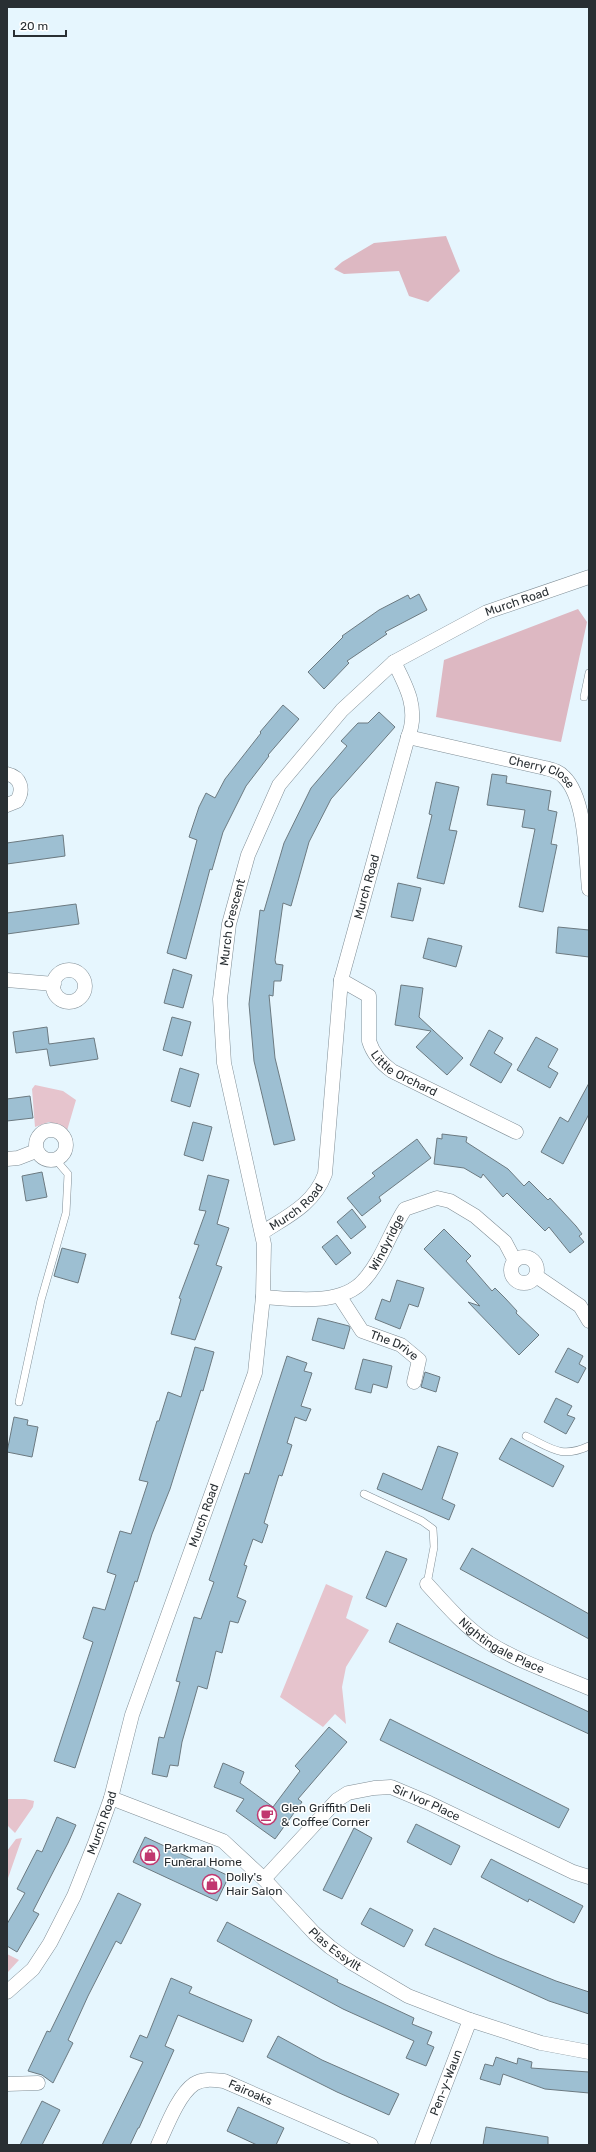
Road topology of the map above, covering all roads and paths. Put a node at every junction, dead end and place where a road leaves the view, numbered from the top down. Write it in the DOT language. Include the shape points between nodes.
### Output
graph roads {
  1 [pos="589,577"];
  2 [pos="394,662"];
  3 [pos="589,673"];
  4 [pos="584,697"];
  5 [pos="408,737"];
  6 [pos="7,774"];
  7 [pos="7,805"];
  8 [pos="589,889"];
  9 [pos="7,980"];
  10 [pos="341,980"];
  11 [pos="54,984"];
  12 [pos="516,1132"];
  13 [pos="36,1151"];
  14 [pos="7,1158"];
  15 [pos="56,1160"];
  16 [pos="263,1232"];
  17 [pos="340,1296"];
  18 [pos="263,1297"];
  19 [pos="589,1321"];
  20 [pos="414,1382"];
  21 [pos="18,1402"];
  22 [pos="526,1436"];
  23 [pos="589,1446"];
  24 [pos="364,1494"];
  25 [pos="427,1584"];
  26 [pos="589,1688"];
  27 [pos="111,1798"];
  28 [pos="589,1877"];
  29 [pos="264,1879"];
  30 [pos="7,1992"];
  31 [pos="470,2020"];
  32 [pos="589,2052"];
  33 [pos="38,2083"];
  34 [pos="7,2084"];
  35 [pos="158,2145"];
  36 [pos="371,2145"];
  37 [pos="422,2145"];
  1 -- 2 [label="street, Murch Road" via="487,612"];
  2 -- 5 [label="street, Murch Road" via="408,689 413,711"];
  2 -- 16 [label="street, Murch Crescent" via="342,710 279,785 248,855 229,924 220,999 224,1064"];
  3 -- 4 [label="lane"];
  5 -- 8 [label="street, Cherry Close" via="545,768 564,776 573,788 580,805"];
  5 -- 10 [label="street, Murch Road"];
  6 -- 7 [label="street" via="16,778 21,791 17,801"];
  9 -- 11 [label="street"];
  10 -- 12 [label="street, Little Orchard" via="369,996 369,1041 371,1049 383,1064 392,1071"];
  10 -- 16 [label="street, Murch Road" via="325,1174 319,1187 300,1209"];
  13 -- 14 [label="street" via="18,1158"];
  13 -- 15 [label="street" via="44,1160"];
  13 -- 15 [label="street" via="36,1139 45,1131 57,1131 66,1140 65,1152"];
  15 -- 21 [label="lane" via="68,1174 66,1213 41,1300"];
  16 -- 18 [label="street, Murch Road"];
  17 -- 18 [label="street, Windyridge" via="297,1299"];
  17 -- 19 [label="street, Windyridge" via="365,1280 406,1209 437,1198 450,1201 475,1216 505,1242 515,1260 524,1257 533,1261 536,1276 580,1306"];
  17 -- 20 [label="street, The Drive" via="362,1331 401,1345 419,1360"];
  18 -- 27 [label="street, Murch Road" via="255,1373 132,1715"];
  22 -- 23 [label="lane" via="562,1453 576,1452"];
  24 -- 25 [label="lane" via="422,1521 433,1529 434,1547"];
  25 -- 26 [label="street, Nightingale Place" via="461,1621 489,1643 524,1661"];
  27 -- 29 [label="street, Plas Essyllt" via="223,1841"];
  27 -- 30 [label="street, Murch Road" via="76,1890 50,1943 32,1969"];
  28 -- 29 [label="street, Sir Ivor Place" via="573,1872 429,1802 391,1787 348,1793 337,1800"];
  29 -- 31 [label="street, Plas Essyllt" via="314,1933 352,1963 408,1996"];
  31 -- 32 [label="street, Plas Essyllt" via="541,2043"];
  31 -- 37 [label="street, Pen-y-Waun"];
  33 -- 34 [label="street"];
  35 -- 36 [label="street, Fairoaks" via="185,2094 194,2084 209,2080 224,2081"];
}
